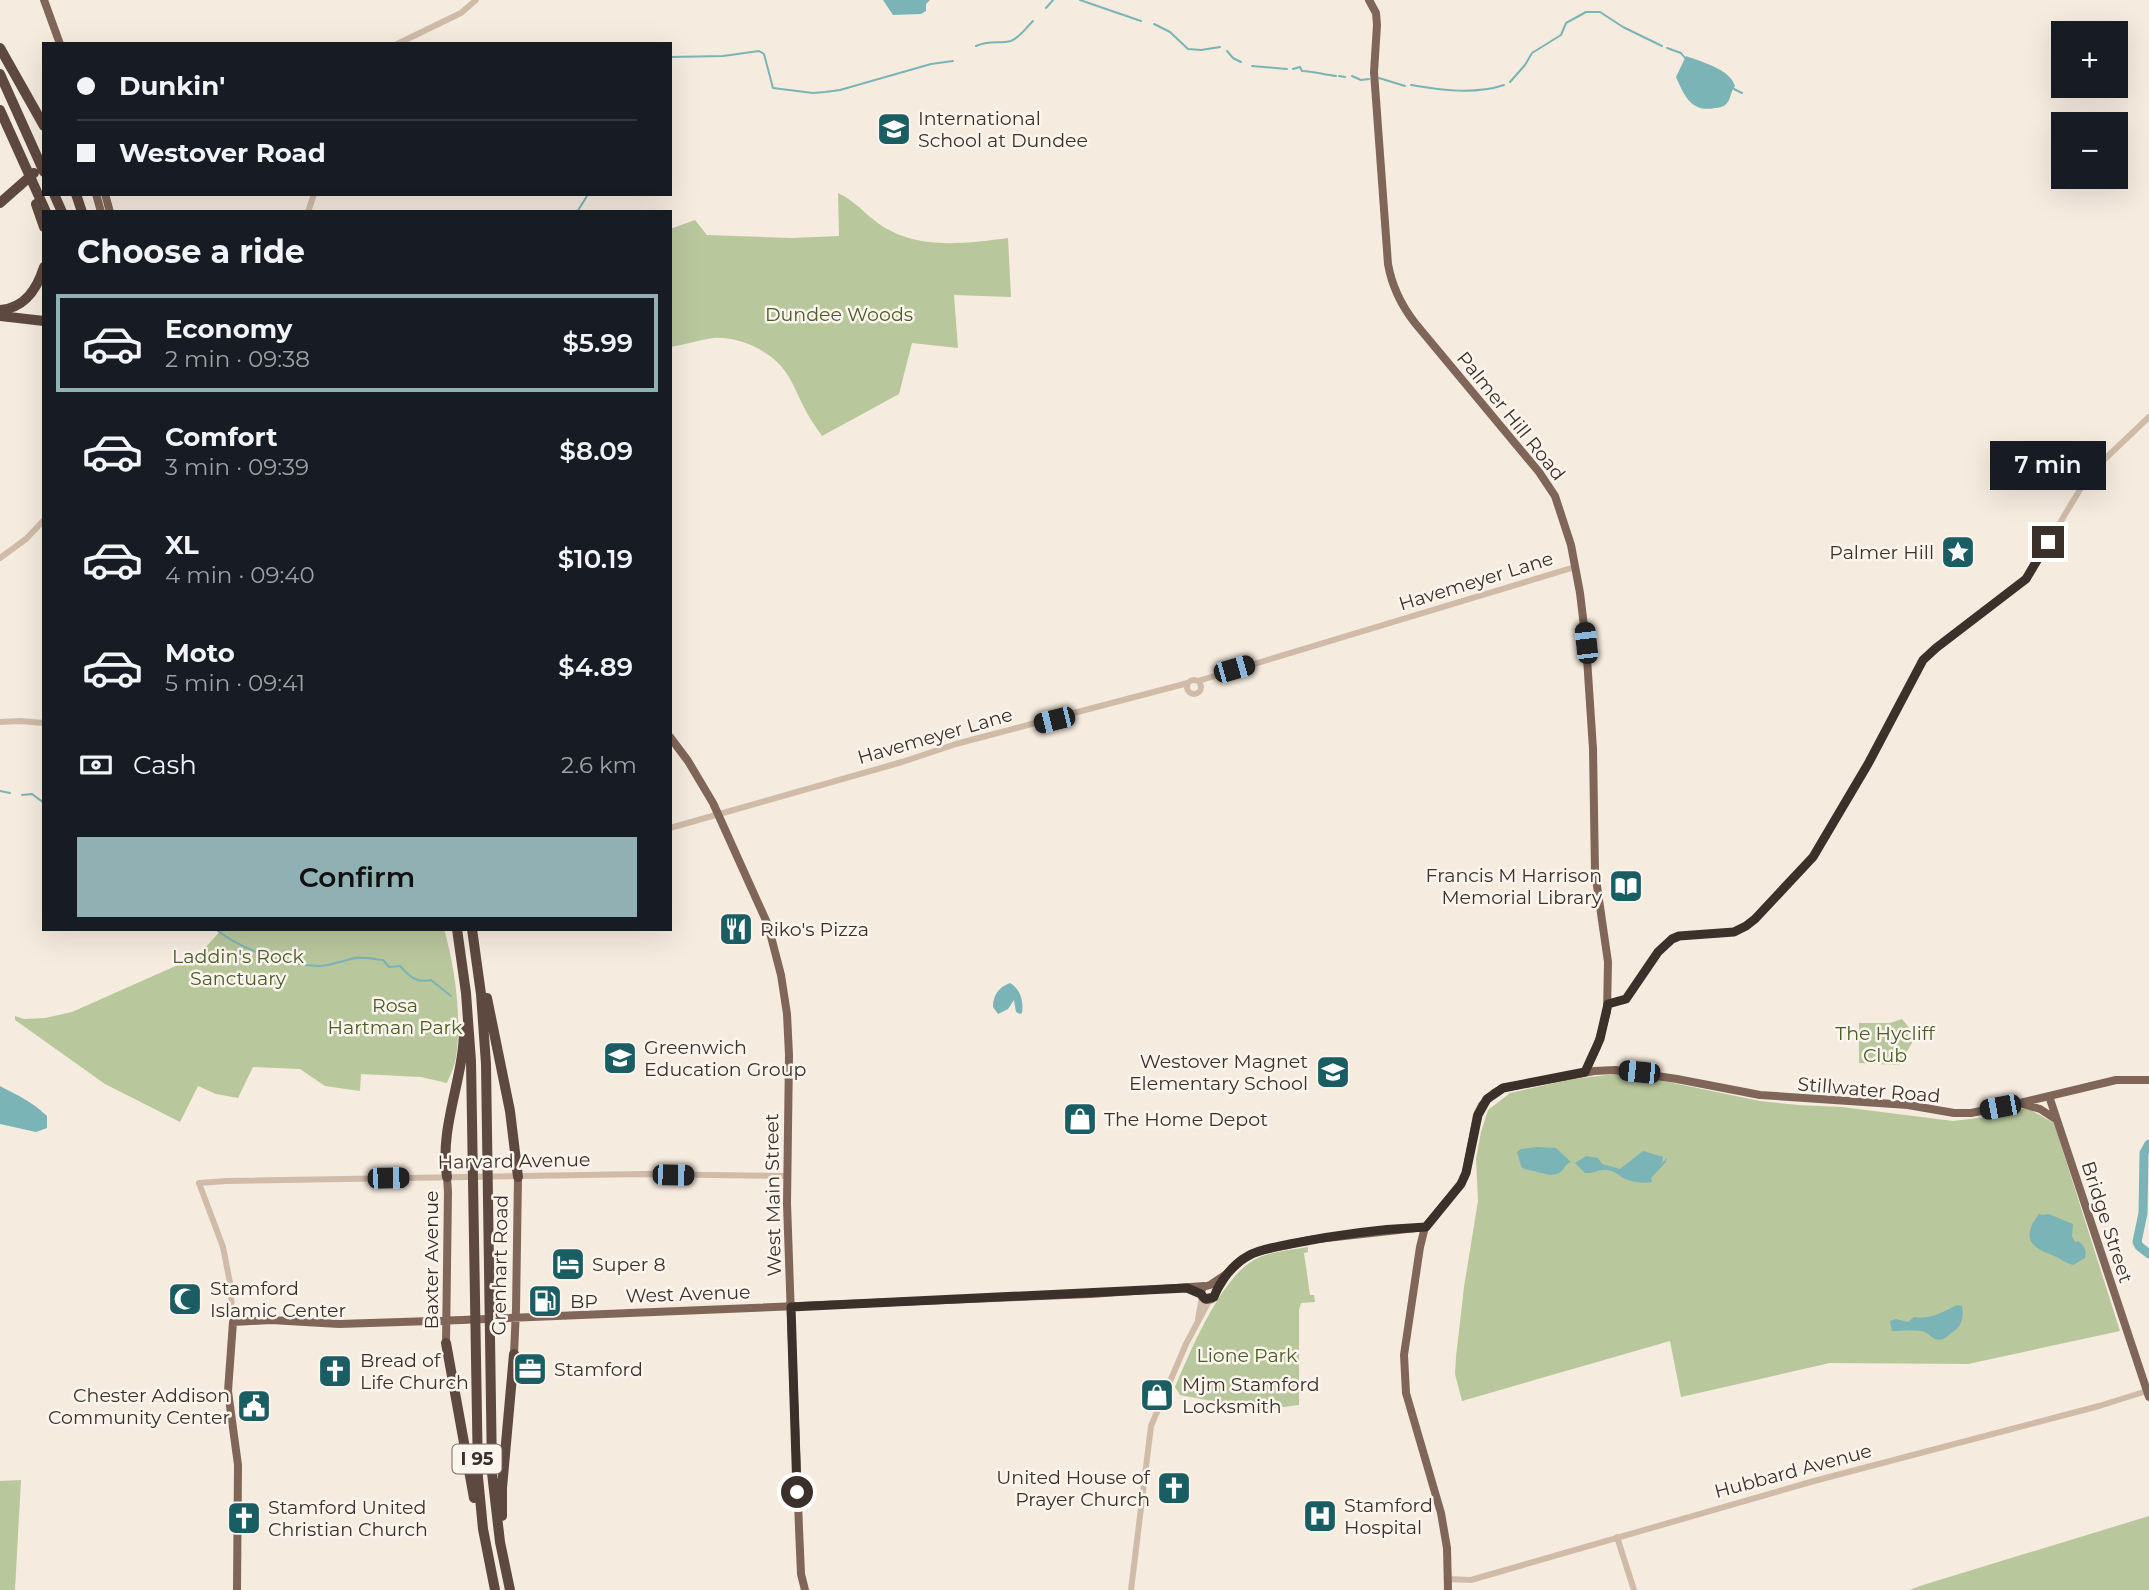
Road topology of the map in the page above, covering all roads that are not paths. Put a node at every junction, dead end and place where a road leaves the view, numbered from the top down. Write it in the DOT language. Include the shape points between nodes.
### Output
graph roads {
  1 [pos="44,0"];
  2 [pos="477,0"];
  3 [pos="1369,0"];
  4 [pos="59,42"];
  5 [pos="401,42"];
  6 [pos="0,48"];
  7 [pos="0,75"];
  8 [pos="0,110"];
  9 [pos="42,122"];
  10 [pos="14,141"];
  11 [pos="42,167"];
  12 [pos="42,168"];
  13 [pos="42,174"];
  14 [pos="12,197"];
  15 [pos="0,203"];
  16 [pos="0,210"];
  17 [pos="45,210"];
  18 [pos="42,221"];
  19 [pos="42,272"];
  20 [pos="0,310"];
  21 [pos="0,316"];
  22 [pos="42,321"];
  23 [pos="2149,417"];
  24 [pos="42,522"];
  25 [pos="0,558"];
  26 [pos="1575,567"];
  27 [pos="1224,673"];
  28 [pos="1198,681"];
  29 [pos="1188,683"];
  30 [pos="1201,689"];
  31 [pos="1162,690"];
  32 [pos="1189,692"];
  33 [pos="0,722"];
  34 [pos="42,723"];
  35 [pos="672,740"];
  36 [pos="718,814"];
  37 [pos="672,827"];
  38 [pos="457,931"];
  39 [pos="472,931"];
  40 [pos="473,931"];
  41 [pos="462,958"];
  42 [pos="1608,1004"];
  43 [pos="1585,1072"];
  44 [pos="2149,1080"];
  45 [pos="2049,1096"];
  46 [pos="2020,1103"];
  47 [pos="2057,1120"];
  48 [pos="447,1177"];
  49 [pos="518,1177"];
  50 [pos="788,1177"];
  51 [pos="1426,1227"];
  52 [pos="1207,1292"];
  53 [pos="791,1307"];
  54 [pos="516,1316"];
  55 [pos="447,1320"];
  56 [pos="233,1322"];
  57 [pos="446,1343"];
  58 [pos="514,1354"];
  59 [pos="2148,1394"];
  60 [pos="1617,1537"];
  61 [pos="503,1559"];
  62 [pos="1448,1580"];
  63 [pos="494,1585"];
  64 [pos="237,1590"];
  65 [pos="510,1590"];
  66 [pos="805,1590"];
  67 [pos="1131,1590"];
  68 [pos="1448,1590"];
  69 [pos="1634,1590"];
  1 -- 4 [label="main road"];
  2 -- 5 [label="street" via="461,13"];
  3 -- 26 [label="main road, Palmer Hill Road" via="1376,16 1374,72 1388,264 1394,289 1404,309 1550,488 1565,523"];
  6 -- 9 [label="highway"];
  7 -- 12 [label="highway"];
  8 -- 10 [label="highway"];
  10 -- 17 [label="highway"];
  10 -- 18 [label="highway"];
  11 -- 14 [label="highway"];
  13 -- 14 [label="highway"];
  14 -- 15 [label="highway"];
  14 -- 16 [label="highway"];
  19 -- 20 [label="highway" via="27,299"];
  21 -- 22 [label="highway"];
  23 -- 42 [label="street" via="2090,473 2026,579 1923,660 1813,857 1746,926 1734,932 1672,939 1626,999"];
  24 -- 25 [label="street"];
  26 -- 27 [label="street, Havemeyer Lane"];
  26 -- 42 [label="main road, Palmer Hill Road" via="1586,643 1595,872 1607,953"];
  27 -- 28 [label="street, Havemeyer Lane"];
  27 -- 30 [label="street, Havemeyer Lane"];
  28 -- 29 [label="street"];
  28 -- 30 [label="street"];
  29 -- 31 [label="street, Havemeyer Lane"];
  29 -- 32 [label="street"];
  30 -- 32 [label="street"];
  31 -- 32 [label="street, Havemeyer Lane"];
  31 -- 36 [label="street, Havemeyer Lane"];
  33 -- 34 [label="street"];
  35 -- 36 [label="main road, West Main Street"];
  36 -- 37 [label="street, Havemeyer Lane"];
  36 -- 50 [label="main road, West Main Street" via="769,929 781,975 789,1055"];
  38 -- 41 [label="highway, I 95"];
  39 -- 61 [label="highway, I 95" via="485,1047 492,1473"];
  40 -- 49 [label="highway" via="510,1111"];
  41 -- 48 [label="highway" via="463,1050 448,1126"];
  41 -- 63 [label="highway, I 95" via="471,1053 478,1477"];
  42 -- 43 [label="main road, Palmer Hill Road" via="1600,1039"];
  43 -- 46 [label="main road, Stillwater Road" via="1639,1072 1760,1095 1908,1105 1954,1114"];
  43 -- 51 [label="main road, Stillwater Road" via="1503,1088 1487,1099 1478,1115 1461,1184"];
  44 -- 45 [label="main road, Stillwater Road" via="2116,1080"];
  45 -- 46 [label="main road, Stillwater Road"];
  45 -- 47 [label="main road, Bridge Street"];
  46 -- 47 [label="main road"];
  47 -- 59 [label="main road, Bridge Street"];
  48 -- 49 [label="street, Harvard Avenue"];
  48 -- 55 [label="main road, Baxter Avenue"];
  48 -- 56 [label="street, Harvard Avenue" via="199,1183 223,1247"];
  49 -- 50 [label="street, Harvard Avenue"];
  49 -- 54 [label="main road, Grenhart Road"];
  50 -- 53 [label="main road, West Main Street"];
  51 -- 52 [label="main road" via="1263,1250 1244,1258"];
  51 -- 62 [label="main road" via="1404,1375 1441,1513"];
  52 -- 53 [label="main road, West Avenue" via="1187,1288"];
  52 -- 67 [label="street" via="1151,1426"];
  53 -- 54 [label="main road, West Avenue"];
  53 -- 66 [label="main road, West Main Street"];
  54 -- 55 [label="main road, West Avenue"];
  54 -- 58 [label="main road, Grenhart Road"];
  55 -- 56 [label="main road, West Avenue"];
  55 -- 57 [label="main road, Baxter Avenue"];
  56 -- 64 [label="main road" via="228,1391 238,1465"];
  57 -- 63 [label="highway" via="477,1521"];
  58 -- 61 [label="highway" via="502,1488"];
  59 -- 60 [label="street, Hubbard Avenue"];
  60 -- 62 [label="street, Hubbard Avenue" via="1471,1580"];
  60 -- 69 [label="street"];
  61 -- 65 [label="highway, I 95"];
  62 -- 68 [label="main road"];
}
